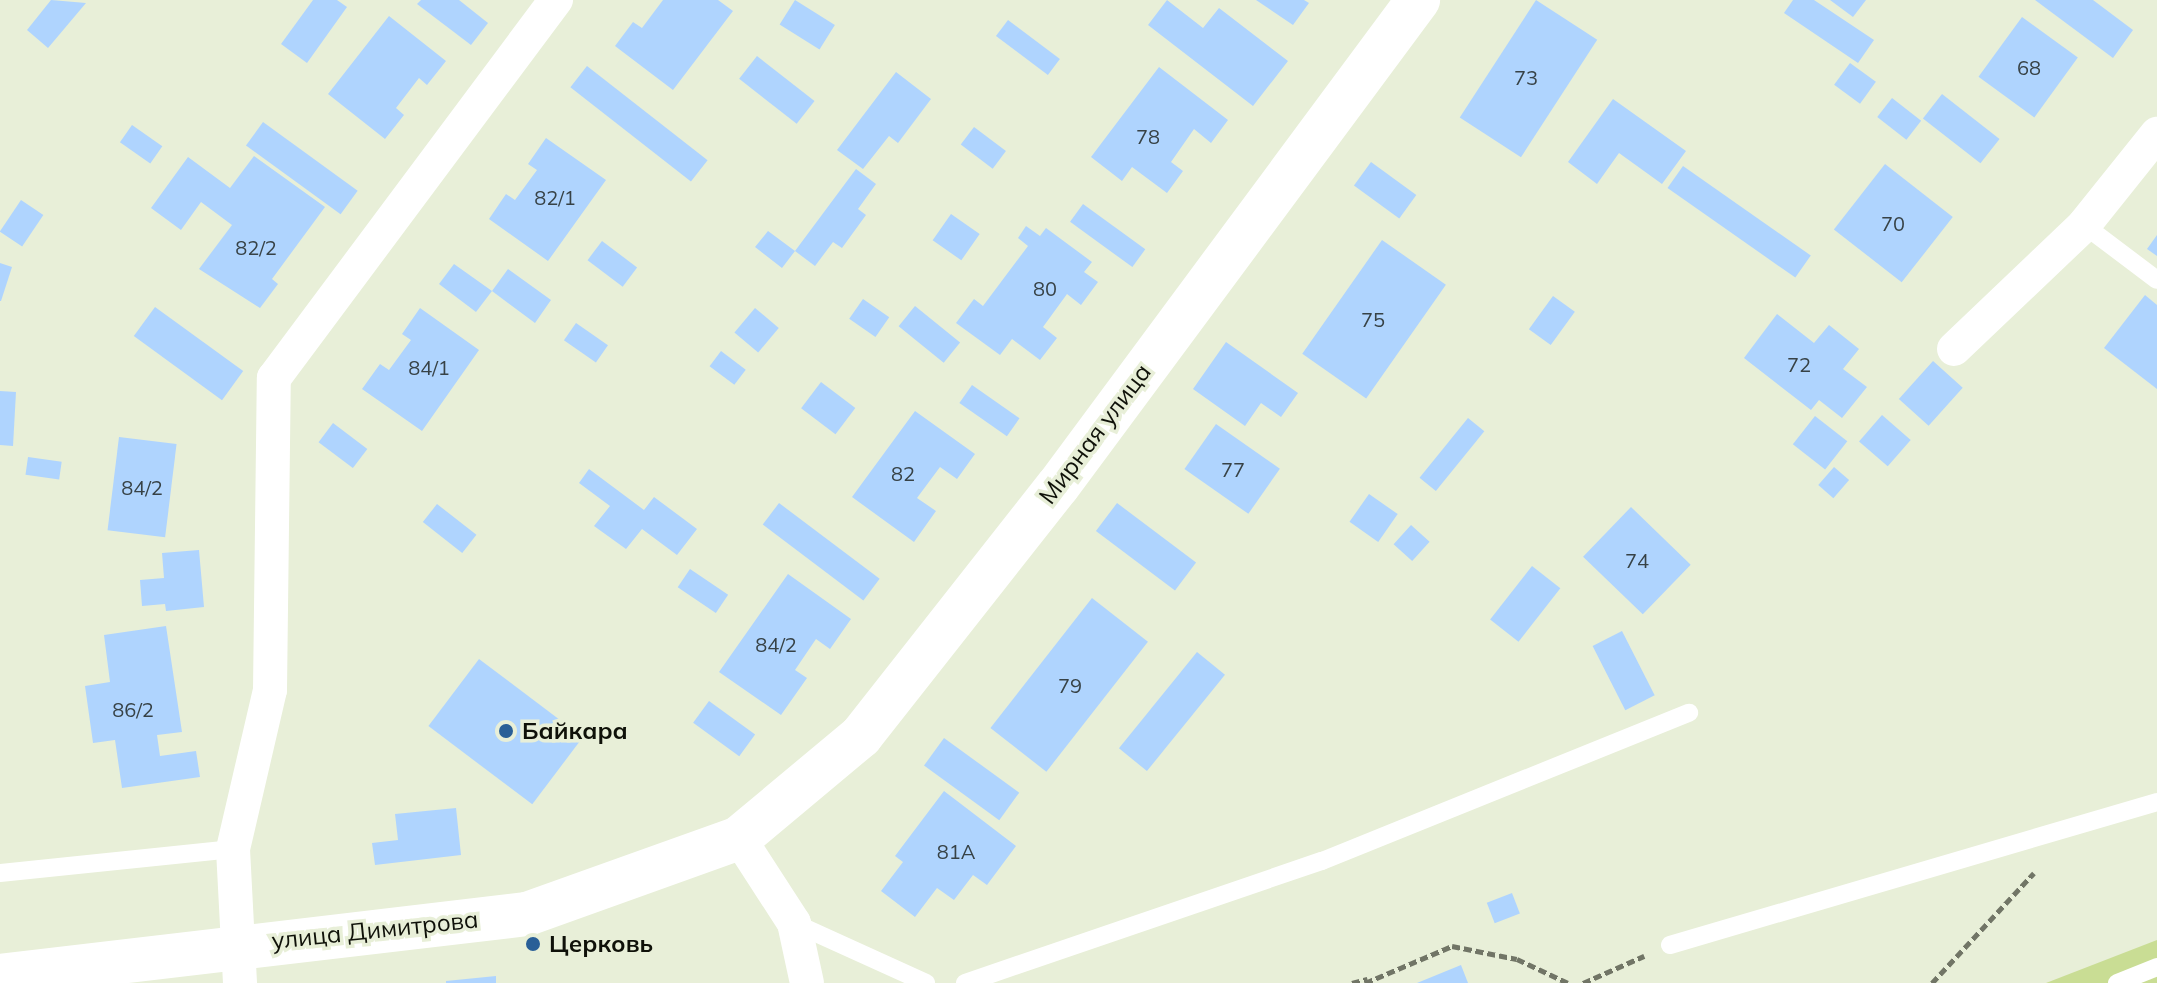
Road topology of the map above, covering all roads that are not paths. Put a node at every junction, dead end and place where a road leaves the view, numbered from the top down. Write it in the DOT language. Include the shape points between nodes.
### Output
graph roads {
  1 [pos="556,0"];
  2 [pos="1418,0"];
  3 [pos="2157,134"];
  4 [pos="2084,225"];
  5 [pos="2157,280"];
  6 [pos="1954,349"];
  7 [pos="1689,713"];
  8 [pos="2157,802"];
  9 [pos="739,838"];
  10 [pos="233,849"];
  11 [pos="0,873"];
  12 [pos="794,923"];
  13 [pos="1670,945"];
  14 [pos="239,964"];
  15 [pos="2157,967"];
  16 [pos="0,976"];
  17 [pos="807,983"];
  18 [pos="926,983"];
  19 [pos="965,983"];
  20 [pos="2117,983"];
  1 -- 10 [label="street" via="274,378 270,690"];
  2 -- 9 [label="main road, Мирная улица" via="1058,486 861,736"];
  3 -- 4 [label="street"];
  4 -- 5 [label="lane"];
  4 -- 6 [label="street"];
  7 -- 19 [label="lane" via="1322,861"];
  8 -- 13 [label="lane"];
  9 -- 12 [label="street"];
  9 -- 14 [label="main road, улица Димитрова" via="527,914"];
  10 -- 11 [label="lane"];
  10 -- 14 [label="street"];
  12 -- 17 [label="street"];
  12 -- 18 [label="lane"];
  14 -- 16 [label="main road, улица Димитрова"];
  15 -- 20 [label="lane"];
}
